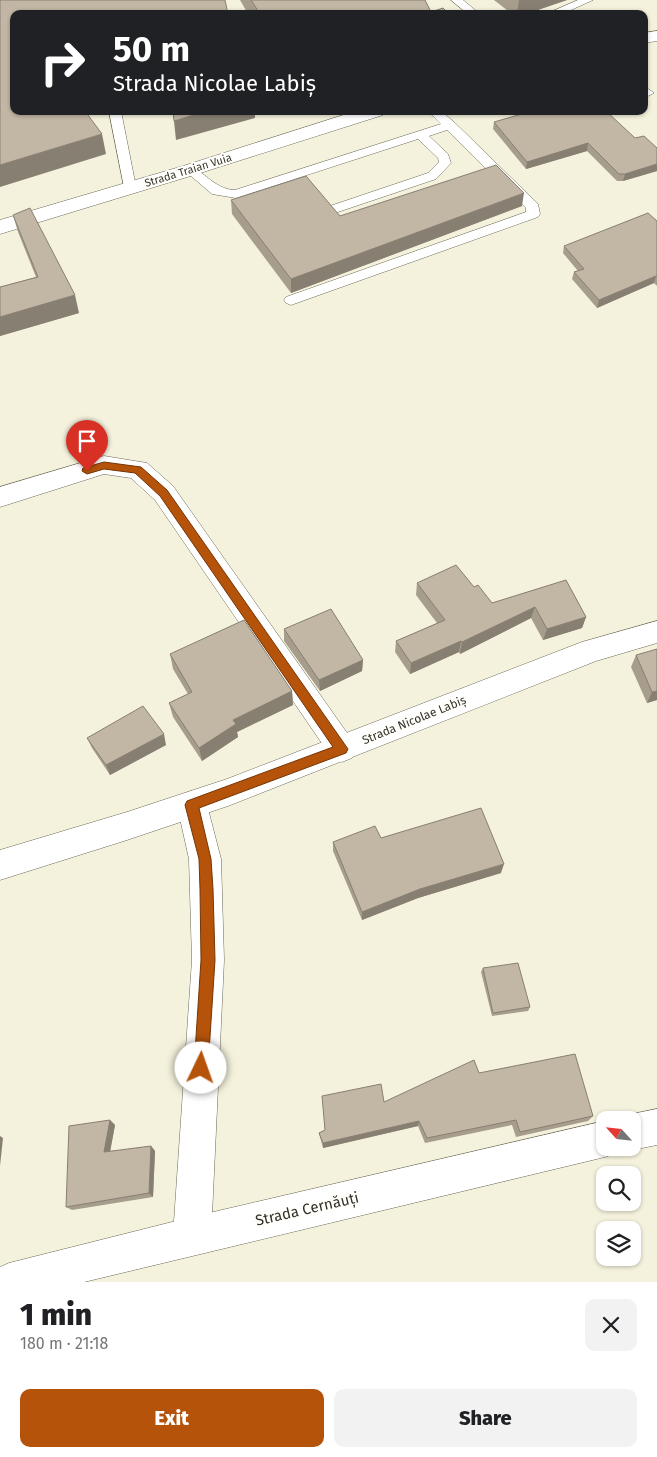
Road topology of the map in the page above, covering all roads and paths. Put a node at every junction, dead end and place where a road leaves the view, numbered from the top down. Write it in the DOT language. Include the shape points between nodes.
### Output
graph roads {
  1 [pos="456,0"];
  2 [pos="588,0"];
  3 [pos="470,10"];
  4 [pos="562,10"];
  5 [pos="116,115"];
  6 [pos="363,115"];
  7 [pos="439,115"];
  8 [pos="450,125"];
  9 [pos="421,135"];
  10 [pos="190,170"];
  11 [pos="130,187"];
  12 [pos="332,210"];
  13 [pos="0,227"];
  14 [pos="291,300"];
  15 [pos="0,496"];
  16 [pos="657,632"];
  17 [pos="342,749"];
  18 [pos="192,805"];
  19 [pos="0,865"];
  20 [pos="657,1127"];
  21 [pos="641,1130"];
  22 [pos="596,1141"];
  23 [pos="192,1236"];
  24 [pos="10,1282"];
  1 -- 3 [label="lane"];
  2 -- 4 [label="lane"];
  5 -- 11 [label="lane"];
  6 -- 10 [label="street, Strada Traian Vuia"];
  7 -- 8 [label="lane"];
  8 -- 9 [label="lane"];
  8 -- 14 [label="lane" via="533,207 533,214"];
  9 -- 10 [label="lane" via="236,194 214,191"];
  9 -- 12 [label="lane" via="444,157 445,163 439,171"];
  10 -- 11 [label="street, Strada Traian Vuia"];
  11 -- 13 [label="street, Strada Traian Vuia"];
  15 -- 17 [label="street" via="104,466 138,470 164,493"];
  16 -- 17 [label="street, Strada Nicolae Labiș" via="592,650"];
  17 -- 18 [label="street, Strada Nicolae Labiș"];
  18 -- 19 [label="street, Strada Nicolae Labiș"];
  18 -- 23 [label="street" via="205,859 208,960"];
  20 -- 21 [label="street"];
  22 -- 23 [label="street, Strada Cernăuți"];
  23 -- 24 [label="street, Strada Cernăuți"];
}
